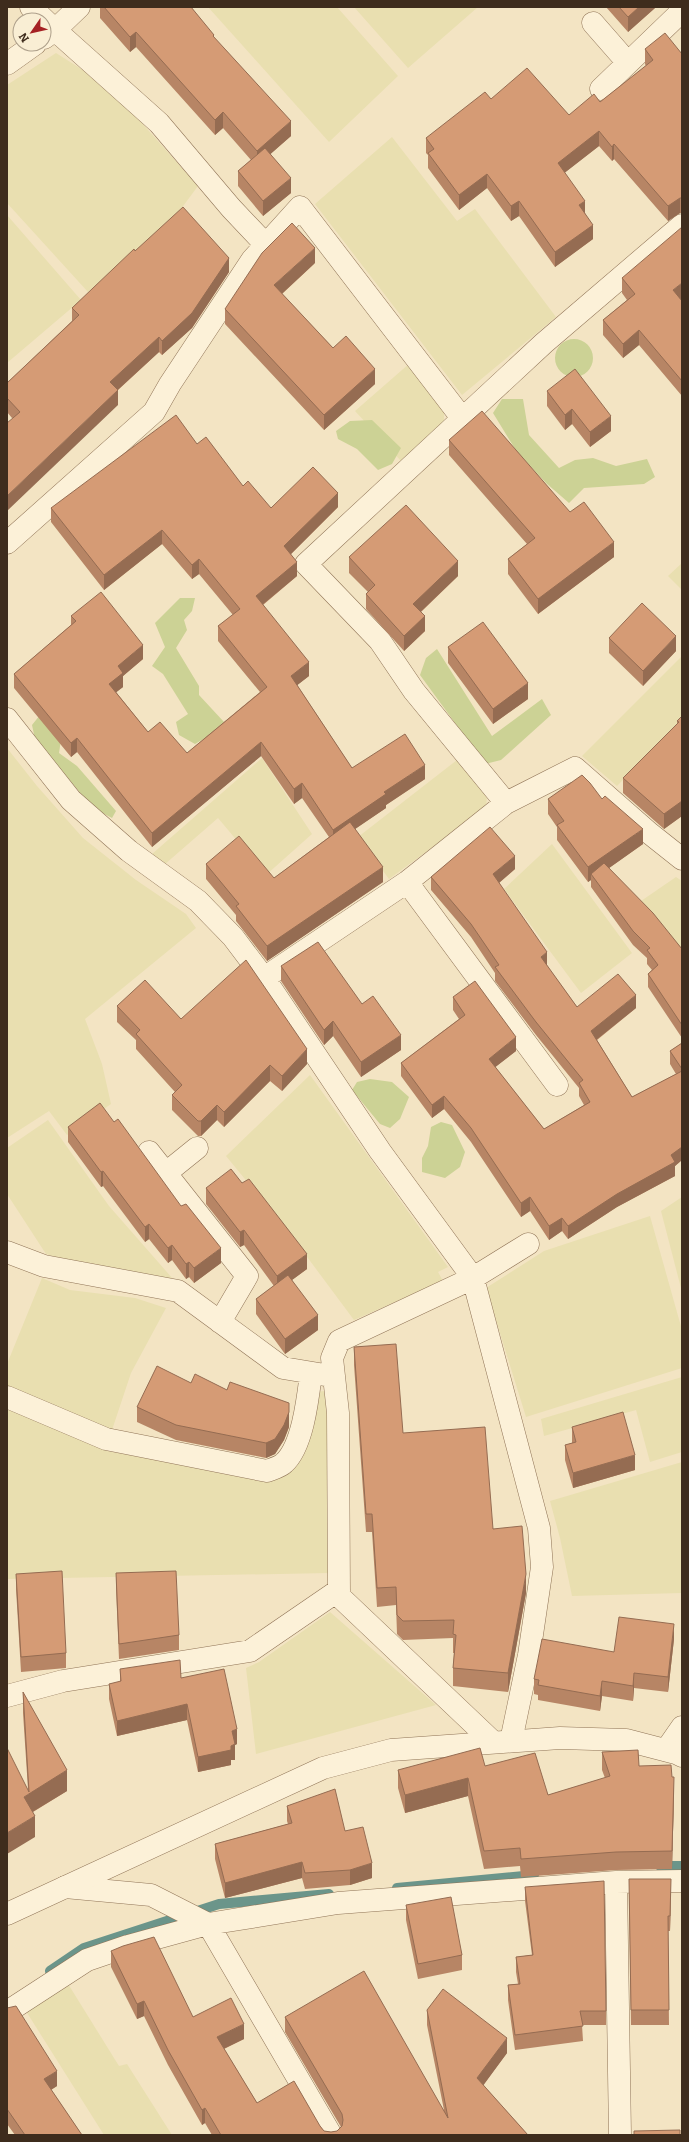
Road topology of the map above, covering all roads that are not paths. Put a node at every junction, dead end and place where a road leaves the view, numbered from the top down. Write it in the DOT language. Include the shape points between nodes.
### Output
graph roads {
  1 [pos="79,7"];
  2 [pos="682,11"];
  3 [pos="593,23"];
  4 [pos="52,31"];
  5 [pos="52,36"];
  6 [pos="24,52"];
  7 [pos="628,63"];
  8 [pos="7,64"];
  9 [pos="601,89"];
  10 [pos="682,225"];
  11 [pos="266,245"];
  12 [pos="462,418"];
  13 [pos="7,542"];
  14 [pos="7,719"];
  15 [pos="506,804"];
  16 [pos="682,859"];
  17 [pos="407,882"];
  18 [pos="264,978"];
  19 [pos="557,1085"];
  20 [pos="197,1148"];
  21 [pos="149,1152"];
  22 [pos="166,1173"];
  23 [pos="528,1244"];
  24 [pos="7,1252"];
  25 [pos="473,1278"];
  26 [pos="220,1322"];
  27 [pos="311,1373"];
  28 [pos="334,1377"];
  29 [pos="7,1397"];
  30 [pos="339,1590"];
  31 [pos="7,1696"];
  32 [pos="682,1727"];
  33 [pos="502,1742"];
  34 [pos="677,1753"];
  35 [pos="616,1882"];
  36 [pos="682,1882"];
  37 [pos="65,1887"];
  38 [pos="7,1914"];
  39 [pos="208,1924"];
  40 [pos="7,2012"];
  41 [pos="330,2135"];
  42 [pos="620,2135"];
  1 -- 4 [label="street"];
  2 -- 7 [label="street"];
  3 -- 7 [label="street"];
  5 -- 11 [label="street" via="159,123"];
  6 -- 8 [label="street"];
  7 -- 9 [label="street"];
  10 -- 12 [label="street" via="544,343"];
  11 -- 12 [label="street" via="300,207"];
  11 -- 13 [label="street" via="248,266 154,412"];
  12 -- 15 [label="street" via="306,564 380,641 414,691"];
  14 -- 18 [label="street" via="71,800 129,851 198,901 233,937"];
  15 -- 16 [label="street" via="576,768"];
  15 -- 17 [label="street"];
  17 -- 18 [label="street"];
  17 -- 19 [label="street"];
  18 -- 25 [label="street" via="380,1151"];
  20 -- 22 [label="street"];
  21 -- 22 [label="street"];
  22 -- 26 [label="street" via="247,1276"];
  23 -- 25 [label="street"];
  24 -- 26 [label="street" via="44,1266 178,1291"];
  25 -- 28 [label="street" via="339,1341 332,1358"];
  25 -- 33 [label="street" via="539,1528 542,1567 529,1655"];
  26 -- 27 [label="street" via="283,1368"];
  27 -- 28 [label="street"];
  27 -- 29 [label="street" via="306,1415 294,1448 284,1463 267,1471 106,1438"];
  28 -- 30 [label="street" via="338,1413"];
  30 -- 31 [label="street" via="250,1651 63,1681"];
  30 -- 33 [label="street" via="339,1596"];
  32 -- 34 [label="street"];
  33 -- 34 [label="street" via="560,1738 626,1740"];
  33 -- 37 [label="street" via="391,1750 323,1768"];
  35 -- 36 [label="street"];
  35 -- 39 [label="street" via="338,1903"];
  35 -- 42 [label="street"];
  37 -- 38 [label="street"];
  37 -- 39 [label="street" via="151,1895"];
  39 -- 40 [label="street" via="86,1960"];
  39 -- 41 [label="street"];
}
